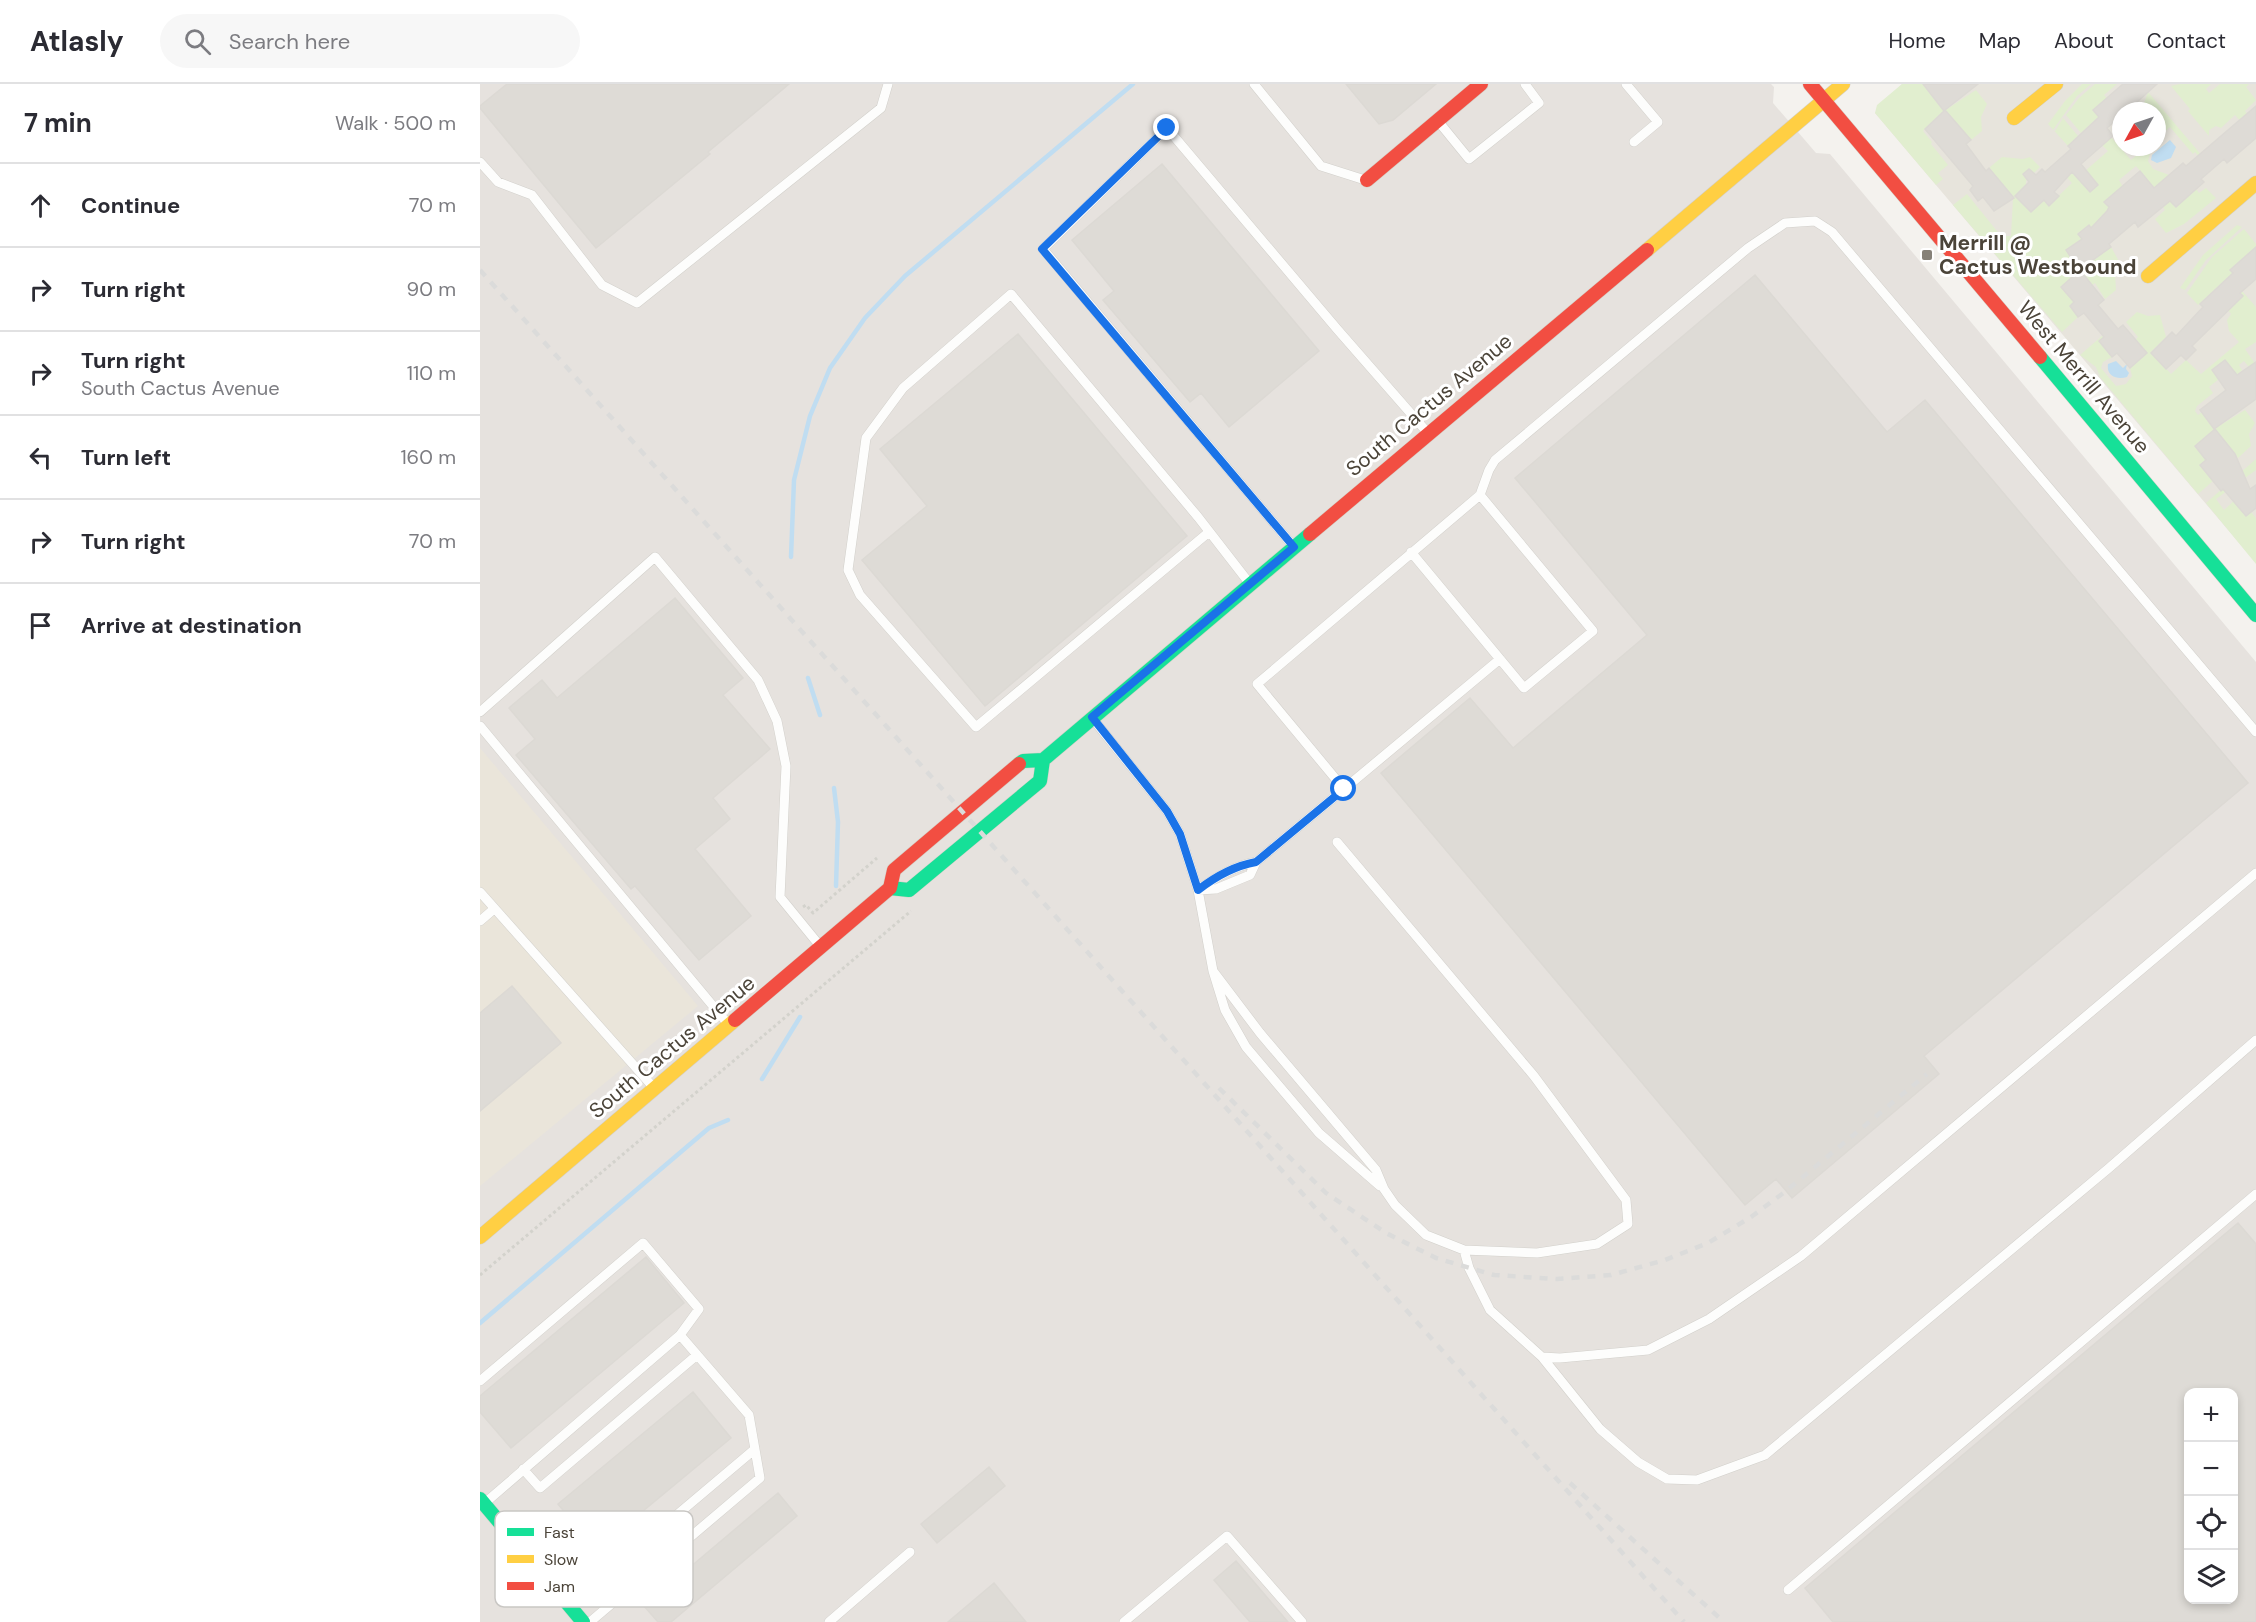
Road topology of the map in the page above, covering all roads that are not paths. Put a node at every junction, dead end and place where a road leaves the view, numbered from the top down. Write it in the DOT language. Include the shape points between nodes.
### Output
graph roads {
  1 [pos="888,84"];
  2 [pos="1254,84"];
  3 [pos="1481,84"];
  4 [pos="1525,84"];
  5 [pos="1626,84"];
  6 [pos="1810,84"];
  7 [pos="1843,84"];
  8 [pos="2056,84"];
  9 [pos="1824,100"];
  10 [pos="2014,118"];
  11 [pos="1438,120"];
  12 [pos="1634,142"];
  13 [pos="480,162"];
  14 [pos="1367,180"];
  15 [pos="2256,183"];
  16 [pos="2148,276"];
  17 [pos="1429,434"];
  18 [pos="1480,495"];
  19 [pos="1209,532"];
  20 [pos="1294,547"];
  21 [pos="1411,552"];
  22 [pos="1250,584"];
  23 [pos="2256,615"];
  24 [pos="1500,659"];
  25 [pos="480,712"];
  26 [pos="1092,717"];
  27 [pos="480,726"];
  28 [pos="2256,732"];
  29 [pos="1043,760"];
  30 [pos="1344,789"];
  31 [pos="1337,842"];
  32 [pos="2256,873"];
  33 [pos="890,888"];
  34 [pos="1198,890"];
  35 [pos="480,892"];
  36 [pos="495,909"];
  37 [pos="480,921"];
  38 [pos="821,948"];
  39 [pos="1213,971"];
  40 [pos="729,1026"];
  41 [pos="2256,1040"];
  42 [pos="656,1090"];
  43 [pos="1384,1189"];
  44 [pos="2256,1194"];
  45 [pos="480,1238"];
  46 [pos="1464,1250"];
  47 [pos="680,1335"];
  48 [pos="697,1355"];
  49 [pos="1542,1357"];
  50 [pos="480,1381"];
  51 [pos="755,1449"];
  52 [pos="523,1469"];
  53 [pos="482,1501"];
  54 [pos="682,1511"];
  55 [pos="495,1517"];
  56 [pos="693,1536"];
  57 [pos="910,1552"];
  58 [pos="1788,1590"];
  59 [pos="570,1607"];
  60 [pos="608,1607"];
  61 [pos="583,1622"];
  62 [pos="590,1622"];
  63 [pos="829,1622"];
  64 [pos="1124,1622"];
  65 [pos="1302,1622"];
  1 -- 13 [label="lane" via="881,108 637,303 602,285 532,195 498,182"];
  2 -- 14 [label="lane" via="1321,166"];
  3 -- 11 [label="main road"];
  4 -- 11 [label="lane" via="1539,103 1469,159"];
  5 -- 12 [label="lane" via="1658,122"];
  6 -- 9 [label="main road, West Merrill Avenue"];
  7 -- 9 [label="main road, South Cactus Avenue"];
  8 -- 10 [label="main road"];
  9 -- 17 [label="main road, South Cactus Avenue"];
  9 -- 23 [label="main road, West Merrill Avenue"];
  11 -- 14 [label="main road"];
  15 -- 16 [label="main road"];
  17 -- 20 [label="main road, South Cactus Avenue"];
  17 -- 20 [label="lane" via="1167,128 1042,249"];
  18 -- 21 [label="lane"];
  18 -- 24 [label="lane" via="1593,631 1524,688"];
  18 -- 28 [label="lane" via="1495,460 1748,248 1785,223 1815,221 1832,232"];
  19 -- 19 [label="lane" via="1011,294 903,388 866,438 848,570 860,595 976,727"];
  19 -- 22 [label="lane"];
  20 -- 22 [label="main road, South Cactus Avenue"];
  21 -- 24 [label="lane"];
  21 -- 30 [label="lane" via="1257,684"];
  22 -- 26 [label="main road, South Cactus Avenue"];
  24 -- 30 [label="lane"];
  25 -- 38 [label="lane" via="655,557 758,680 777,721 786,766 780,897"];
  26 -- 29 [label="main road, South Cactus Avenue"];
  26 -- 34 [label="lane" via="1167,811 1180,834"];
  27 -- 40 [label="lane"];
  29 -- 33 [label="main road, South Cactus Avenue" via="1023,760 894,870"];
  29 -- 33 [label="main road, South Cactus Avenue" via="1040,781 909,890"];
  30 -- 34 [label="lane" via="1256,862 1250,875 1216,889"];
  31 -- 46 [label="lane" via="1534,1076 1626,1200 1628,1224 1597,1244 1537,1253"];
  32 -- 49 [label="lane" via="1801,1256 1709,1319 1648,1350"];
  33 -- 38 [label="main road, South Cactus Avenue"];
  34 -- 39 [label="lane"];
  35 -- 36 [label="lane"];
  36 -- 37 [label="lane"];
  36 -- 42 [label="lane"];
  38 -- 40 [label="main road, South Cactus Avenue"];
  39 -- 43 [label="lane" via="1376,1170"];
  39 -- 43 [label="lane" via="1225,1010 1246,1047 1319,1133"];
  40 -- 42 [label="main road, South Cactus Avenue"];
  41 -- 49 [label="lane" via="1765,1455 1696,1480 1667,1479 1638,1462 1600,1429"];
  42 -- 45 [label="main road, South Cactus Avenue"];
  43 -- 46 [label="lane" via="1426,1235"];
  44 -- 58 [label="lane"];
  46 -- 49 [label="lane" via="1490,1310"];
  47 -- 48 [label="lane"];
  47 -- 50 [label="lane" via="699,1309 643,1243"];
  47 -- 52 [label="lane"];
  48 -- 51 [label="lane" via="749,1415"];
  48 -- 52 [label="lane" via="540,1488"];
  51 -- 54 [label="lane"];
  51 -- 56 [label="lane" via="760,1479"];
  52 -- 53 [label="lane"];
  53 -- 55 [label="main road"];
  57 -- 63 [label="lane"];
  59 -- 61 [label="main road"];
  60 -- 62 [label="lane"];
  64 -- 65 [label="lane" via="1227,1536"];
}
